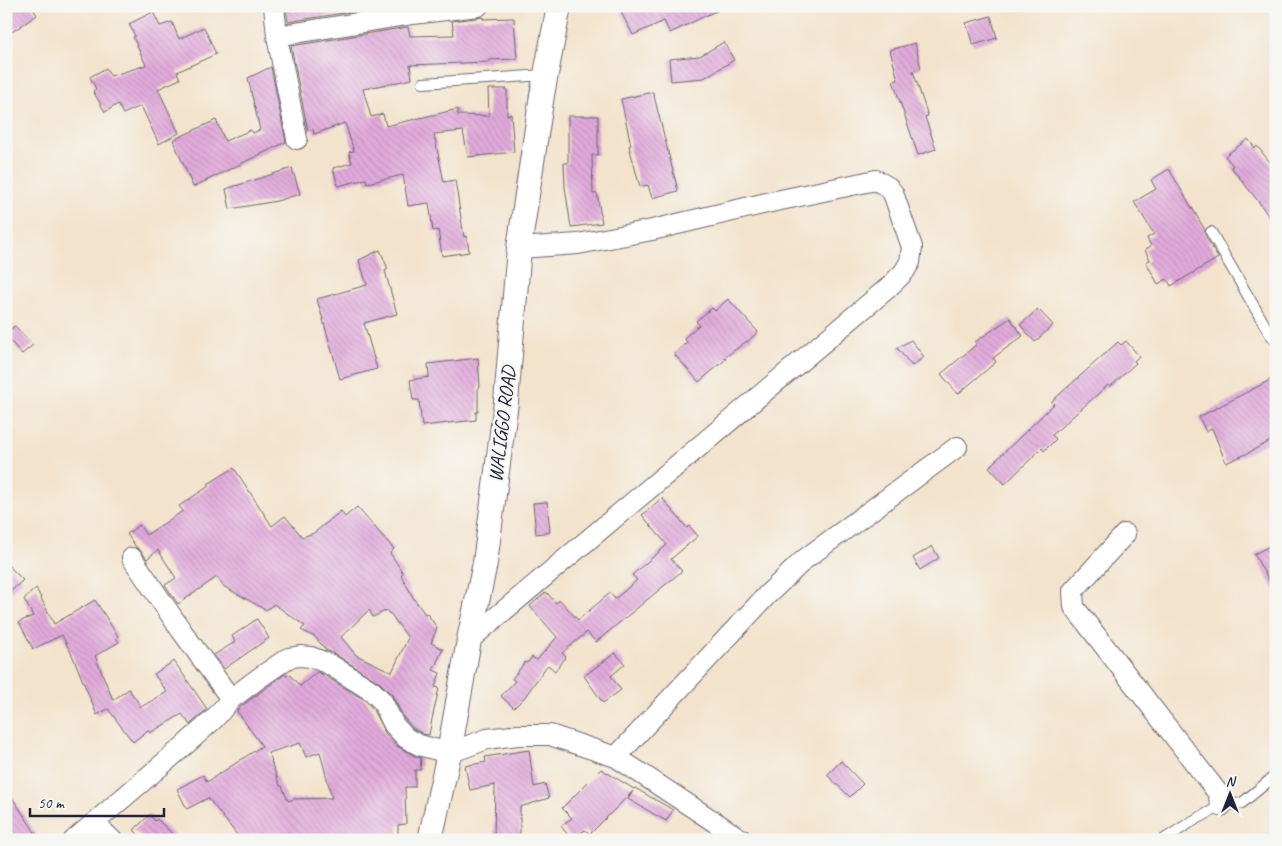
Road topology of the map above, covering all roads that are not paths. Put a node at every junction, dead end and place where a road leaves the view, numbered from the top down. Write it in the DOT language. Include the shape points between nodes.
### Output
graph roads {
  1 [pos="274,6"];
  2 [pos="478,6"];
  3 [pos="559,6"];
  4 [pos="278,36"];
  5 [pos="546,75"];
  6 [pos="424,83"];
  7 [pos="296,139"];
  8 [pos="1211,232"];
  9 [pos="519,248"];
  10 [pos="1276,341"];
  11 [pos="957,447"];
  12 [pos="1125,534"];
  13 [pos="132,558"];
  14 [pos="469,640"];
  15 [pos="232,699"];
  16 [pos="449,754"];
  17 [pos="616,757"];
  18 [pos="1276,775"];
  19 [pos="1221,806"];
  20 [pos="94,823"];
  21 [pos="74,840"];
  22 [pos="112,840"];
  23 [pos="430,840"];
  24 [pos="742,840"];
  25 [pos="1163,840"];
  1 -- 4 [label="street"];
  2 -- 4 [label="street"];
  3 -- 5 [label="street, WALIGGO ROAD"];
  4 -- 7 [label="street"];
  5 -- 6 [label="lane"];
  5 -- 9 [label="street, WALIGGO ROAD"];
  8 -- 10 [label="lane"];
  9 -- 14 [label="street, WALIGGO ROAD" via="506,402 485,563"];
  9 -- 14 [label="street" via="578,244 652,230 876,180 893,193 912,247 910,262 889,287"];
  11 -- 17 [label="street" via="805,559 767,594"];
  12 -- 19 [label="street" via="1072,591 1074,607 1218,793"];
  13 -- 15 [label="street"];
  14 -- 16 [label="street, WALIGGO ROAD"];
  15 -- 16 [label="street" via="288,658 311,657 329,664 372,691 406,738"];
  15 -- 20 [label="street" via="193,738"];
  16 -- 17 [label="street" via="487,739 518,734 550,734"];
  16 -- 23 [label="street, WALIGGO ROAD"];
  17 -- 24 [label="street"];
  18 -- 19 [label="lane" via="1242,803"];
  19 -- 25 [label="lane"];
  20 -- 21 [label="street"];
  20 -- 22 [label="street"];
}
